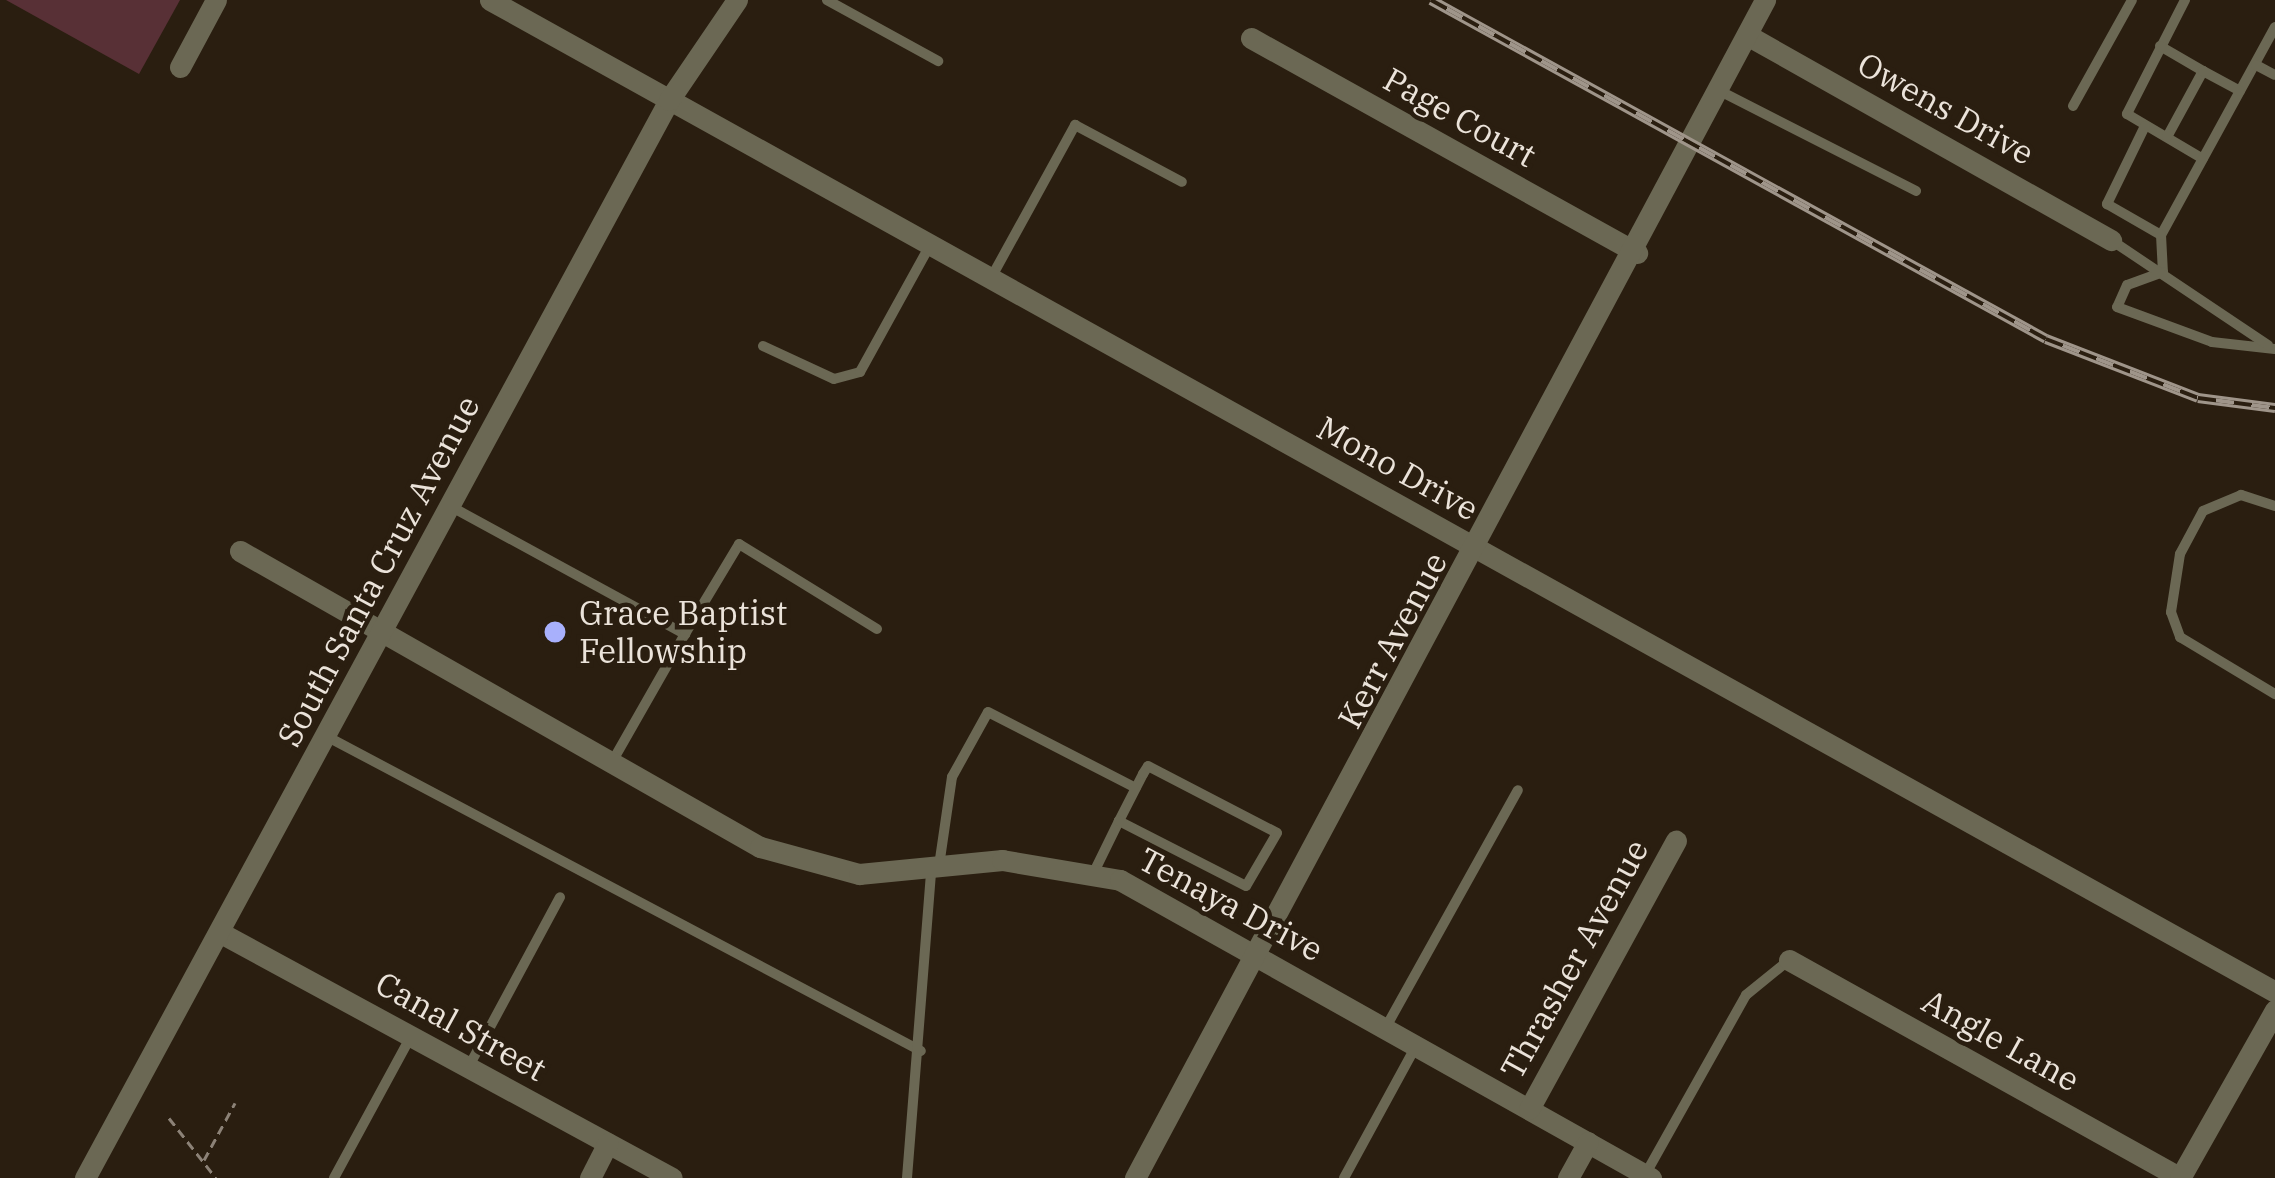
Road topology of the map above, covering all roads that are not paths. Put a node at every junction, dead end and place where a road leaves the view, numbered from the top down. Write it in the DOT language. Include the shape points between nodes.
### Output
graph roads {
  1 [pos="216,0"];
  2 [pos="490,0"];
  3 [pos="737,0"];
  4 [pos="827,0"];
  5 [pos="1765,0"];
  6 [pos="2132,0"];
  7 [pos="2185,0"];
  8 [pos="2275,28"];
  9 [pos="1747,35"];
  10 [pos="1251,38"];
  11 [pos="2161,46"];
  12 [pos="938,61"];
  13 [pos="2256,64"];
  14 [pos="180,67"];
  15 [pos="2203,71"];
  16 [pos="2275,75"];
  17 [pos="1720,91"];
  18 [pos="2240,91"];
  19 [pos="669,100"];
  20 [pos="2073,106"];
  21 [pos="2145,126"];
  22 [pos="2167,137"];
  23 [pos="2204,159"];
  24 [pos="1182,182"];
  25 [pos="1916,191"];
  26 [pos="2162,235"];
  27 [pos="2111,240"];
  28 [pos="930,245"];
  29 [pos="1636,254"];
  30 [pos="2163,272"];
  31 [pos="991,278"];
  32 [pos="763,346"];
  33 [pos="2274,348"];
  34 [pos="450,506"];
  35 [pos="2275,506"];
  36 [pos="1477,550"];
  37 [pos="240,551"];
  38 [pos="877,629"];
  39 [pos="382,632"];
  40 [pos="685,634"];
  41 [pos="2275,694"];
  42 [pos="326,736"];
  43 [pos="612,762"];
  44 [pos="1136,788"];
  45 [pos="1518,790"];
  46 [pos="1119,821"];
  47 [pos="1676,841"];
  48 [pos="935,871"];
  49 [pos="1094,872"];
  50 [pos="560,897"];
  51 [pos="219,932"];
  52 [pos="1261,956"];
  53 [pos="1790,960"];
  54 [pos="2275,992"];
  55 [pos="2275,1010"];
  56 [pos="1385,1027"];
  57 [pos="411,1036"];
  58 [pos="1417,1045"];
  59 [pos="921,1051"];
  60 [pos="468,1068"];
  61 [pos="1529,1109"];
  62 [pos="1588,1142"];
  63 [pos="608,1143"];
  64 [pos="1648,1176"];
  65 [pos="85,1178"];
  66 [pos="334,1178"];
  67 [pos="590,1178"];
  68 [pos="672,1178"];
  69 [pos="907,1178"];
  70 [pos="1135,1178"];
  71 [pos="1344,1178"];
  72 [pos="1568,1178"];
  73 [pos="2180,1178"];
  1 -- 14 [label="street"];
  2 -- 19 [label="street, Mono Drive"];
  3 -- 19 [label="street, South Santa Cruz Avenue"];
  4 -- 12 [label="lane"];
  5 -- 9 [label="street, Kerr Avenue"];
  6 -- 20 [label="lane"];
  7 -- 11 [label="lane"];
  8 -- 13 [label="lane"];
  9 -- 17 [label="street, Kerr Avenue"];
  9 -- 27 [label="street, Owens Drive"];
  10 -- 29 [label="street, Page Court"];
  11 -- 15 [label="lane"];
  11 -- 21 [label="lane" via="2128,104"];
  13 -- 16 [label="lane"];
  13 -- 18 [label="lane"];
  15 -- 18 [label="lane"];
  15 -- 22 [label="lane"];
  17 -- 25 [label="lane"];
  17 -- 29 [label="street, Kerr Avenue"];
  18 -- 23 [label="lane"];
  19 -- 28 [label="street, Mono Drive"];
  19 -- 34 [label="street, South Santa Cruz Avenue"];
  21 -- 22 [label="lane"];
  21 -- 26 [label="lane" via="2107,204"];
  22 -- 23 [label="lane"];
  23 -- 26 [label="lane"];
  24 -- 31 [label="lane" via="1076,125"];
  26 -- 30 [label="lane"];
  27 -- 30 [label="lane"];
  28 -- 31 [label="street, Mono Drive"];
  28 -- 32 [label="lane" via="860,372 835,379"];
  29 -- 36 [label="street, Kerr Avenue"];
  30 -- 33 [label="lane"];
  30 -- 33 [label="lane" via="2116,296 2125,317"];
  31 -- 36 [label="street, Mono Drive"];
  34 -- 39 [label="street, South Santa Cruz Avenue"];
  34 -- 40 [label="lane"];
  35 -- 41 [label="lane" via="2241,495 2203,511 2180,554 2171,612 2180,637"];
  36 -- 52 [label="street, Kerr Avenue"];
  36 -- 54 [label="street, Mono Drive"];
  37 -- 39 [label="street, Tenaya Drive"];
  38 -- 40 [label="lane" via="739,544"];
  39 -- 42 [label="street, South Santa Cruz Avenue"];
  39 -- 43 [label="street, Tenaya Drive"];
  40 -- 43 [label="lane"];
  42 -- 51 [label="street, South Santa Cruz Avenue"];
  42 -- 59 [label="lane"];
  43 -- 48 [label="street, Tenaya Drive" via="794,860"];
  44 -- 46 [label="lane"];
  44 -- 46 [label="lane" via="1148,766 1277,832 1246,886"];
  44 -- 48 [label="lane" via="988,712 952,776"];
  45 -- 56 [label="lane"];
  46 -- 49 [label="lane"];
  47 -- 61 [label="street, Thrasher Avenue"];
  48 -- 49 [label="street, Tenaya Drive" via="1002,860"];
  48 -- 59 [label="lane"];
  49 -- 52 [label="street, Tenaya Drive"];
  50 -- 60 [label="lane"];
  51 -- 57 [label="street, Canal Street"];
  51 -- 65 [label="street, South Santa Cruz Avenue"];
  52 -- 56 [label="street, Tenaya Drive"];
  52 -- 70 [label="street, Kerr Avenue"];
  53 -- 64 [label="lane" via="1746,995"];
  53 -- 73 [label="street, Angle Lane"];
  55 -- 73 [label="street"];
  56 -- 58 [label="street, Tenaya Drive"];
  57 -- 60 [label="street, Canal Street"];
  57 -- 66 [label="lane"];
  58 -- 61 [label="street, Tenaya Drive"];
  58 -- 71 [label="lane"];
  59 -- 69 [label="lane"];
  60 -- 63 [label="street, Canal Street"];
  61 -- 62 [label="street, Tenaya Drive"];
  62 -- 64 [label="street, Tenaya Drive"];
  62 -- 72 [label="street"];
  63 -- 67 [label="street"];
  63 -- 68 [label="street, Canal Street"];
}
